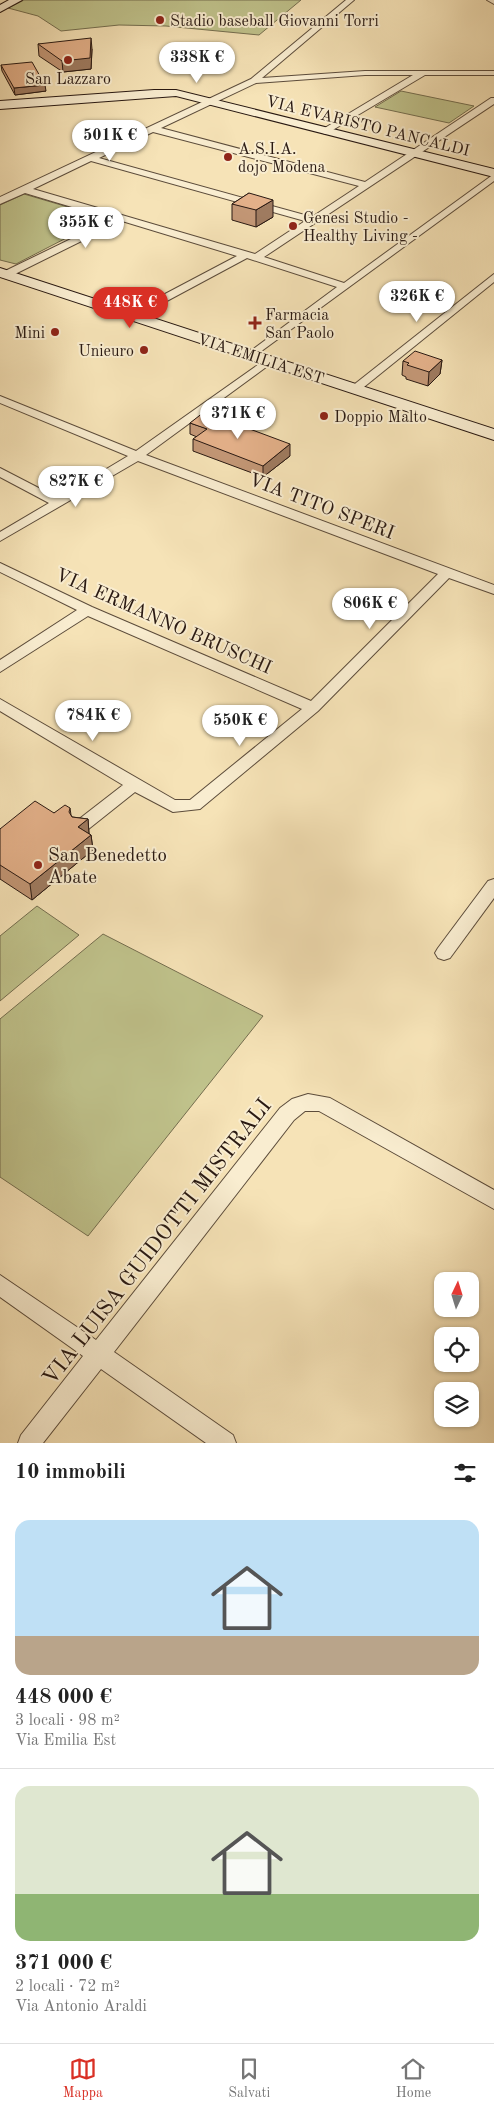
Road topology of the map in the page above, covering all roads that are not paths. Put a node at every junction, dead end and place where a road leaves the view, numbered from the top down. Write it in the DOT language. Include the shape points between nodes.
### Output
graph roads {
  1 [pos="17,0"];
  2 [pos="350,0"];
  3 [pos="0,9"];
  4 [pos="424,72"];
  5 [pos="494,73"];
  6 [pos="254,82"];
  7 [pos="494,100"];
  8 [pos="211,101"];
  9 [pos="0,105"];
  10 [pos="153,129"];
  11 [pos="326,131"];
  12 [pos="415,153"];
  13 [pos="90,158"];
  14 [pos="494,173"];
  15 [pos="494,177"];
  16 [pos="366,185"];
  17 [pos="26,190"];
  18 [pos="0,201"];
  19 [pos="122,218"];
  20 [pos="313,220"];
  21 [pos="251,256"];
  22 [pos="4,273"];
  23 [pos="494,277"];
  24 [pos="344,286"];
  25 [pos="133,315"];
  26 [pos="252,355"];
  27 [pos="269,360"];
  28 [pos="356,389"];
  29 [pos="0,399"];
  30 [pos="494,435"];
  31 [pos="137,456"];
  32 [pos="0,472"];
  33 [pos="58,503"];
  34 [pos="0,537"];
  35 [pos="0,566"];
  36 [pos="447,572"];
  37 [pos="494,590"];
  38 [pos="87,610"];
  39 [pos="0,666"];
  40 [pos="0,704"];
  41 [pos="312,708"];
  42 [pos="134,784"];
  43 [pos="80,826"];
  44 [pos="494,885"];
  45 [pos="444,953"];
  46 [pos="494,1200"];
  47 [pos="0,1285"];
  48 [pos="100,1355"];
  49 [pos="29,1443"];
  50 [pos="225,1443"];
  1 -- 3 [label="street"];
  2 -- 6 [label="street"];
  4 -- 5 [label="street"];
  4 -- 6 [label="street"];
  4 -- 11 [label="street"];
  6 -- 8 [label="street"];
  7 -- 12 [label="street"];
  8 -- 9 [label="street, VIA EVARISTO PANCALDI" via="176,93 154,93"];
  8 -- 10 [label="street"];
  8 -- 11 [label="street, VIA EVARISTO PANCALDI"];
  10 -- 13 [label="street"];
  10 -- 16 [label="street"];
  11 -- 12 [label="street, VIA EVARISTO PANCALDI"];
  12 -- 14 [label="street, VIA EVARISTO PANCALDI"];
  12 -- 16 [label="street"];
  13 -- 17 [label="street"];
  13 -- 20 [label="street"];
  15 -- 24 [label="street"];
  16 -- 20 [label="street"];
  17 -- 18 [label="street"];
  17 -- 19 [label="street"];
  19 -- 21 [label="street"];
  19 -- 22 [label="street"];
  20 -- 21 [label="street"];
  21 -- 24 [label="street"];
  21 -- 25 [label="street"];
  22 -- 25 [label="street, VIA EMILIA EST"];
  23 -- 28 [label="street"];
  24 -- 26 [label="street"];
  25 -- 26 [label="street, VIA EMILIA EST"];
  26 -- 27 [label="street, VIA EMILIA EST"];
  27 -- 28 [label="street, VIA EMILIA EST"];
  27 -- 31 [label="street"];
  28 -- 30 [label="street, VIA EMILIA EST"];
  29 -- 31 [label="street, VIA TITO SPERI"];
  31 -- 33 [label="street"];
  31 -- 36 [label="street, VIA TITO SPERI"];
  32 -- 33 [label="street"];
  33 -- 34 [label="street"];
  35 -- 38 [label="street, VIA ERMANNO BRUSCHI"];
  36 -- 37 [label="street, VIA TITO SPERI"];
  36 -- 41 [label="street"];
  38 -- 39 [label="street"];
  38 -- 41 [label="street, VIA ERMANNO BRUSCHI"];
  40 -- 42 [label="street"];
  41 -- 42 [label="street" via="194,805 173,806"];
  42 -- 43 [label="street"];
  44 -- 45 [label="street"];
  46 -- 48 [label="street, VIA LUISA GUIDOTTI MISTRALI" via="323,1104 301,1103 287,1114"];
  47 -- 48 [label="street"];
  48 -- 49 [label="street, VIA LUISA GUIDOTTI MISTRALI"];
  48 -- 50 [label="street"];
}
